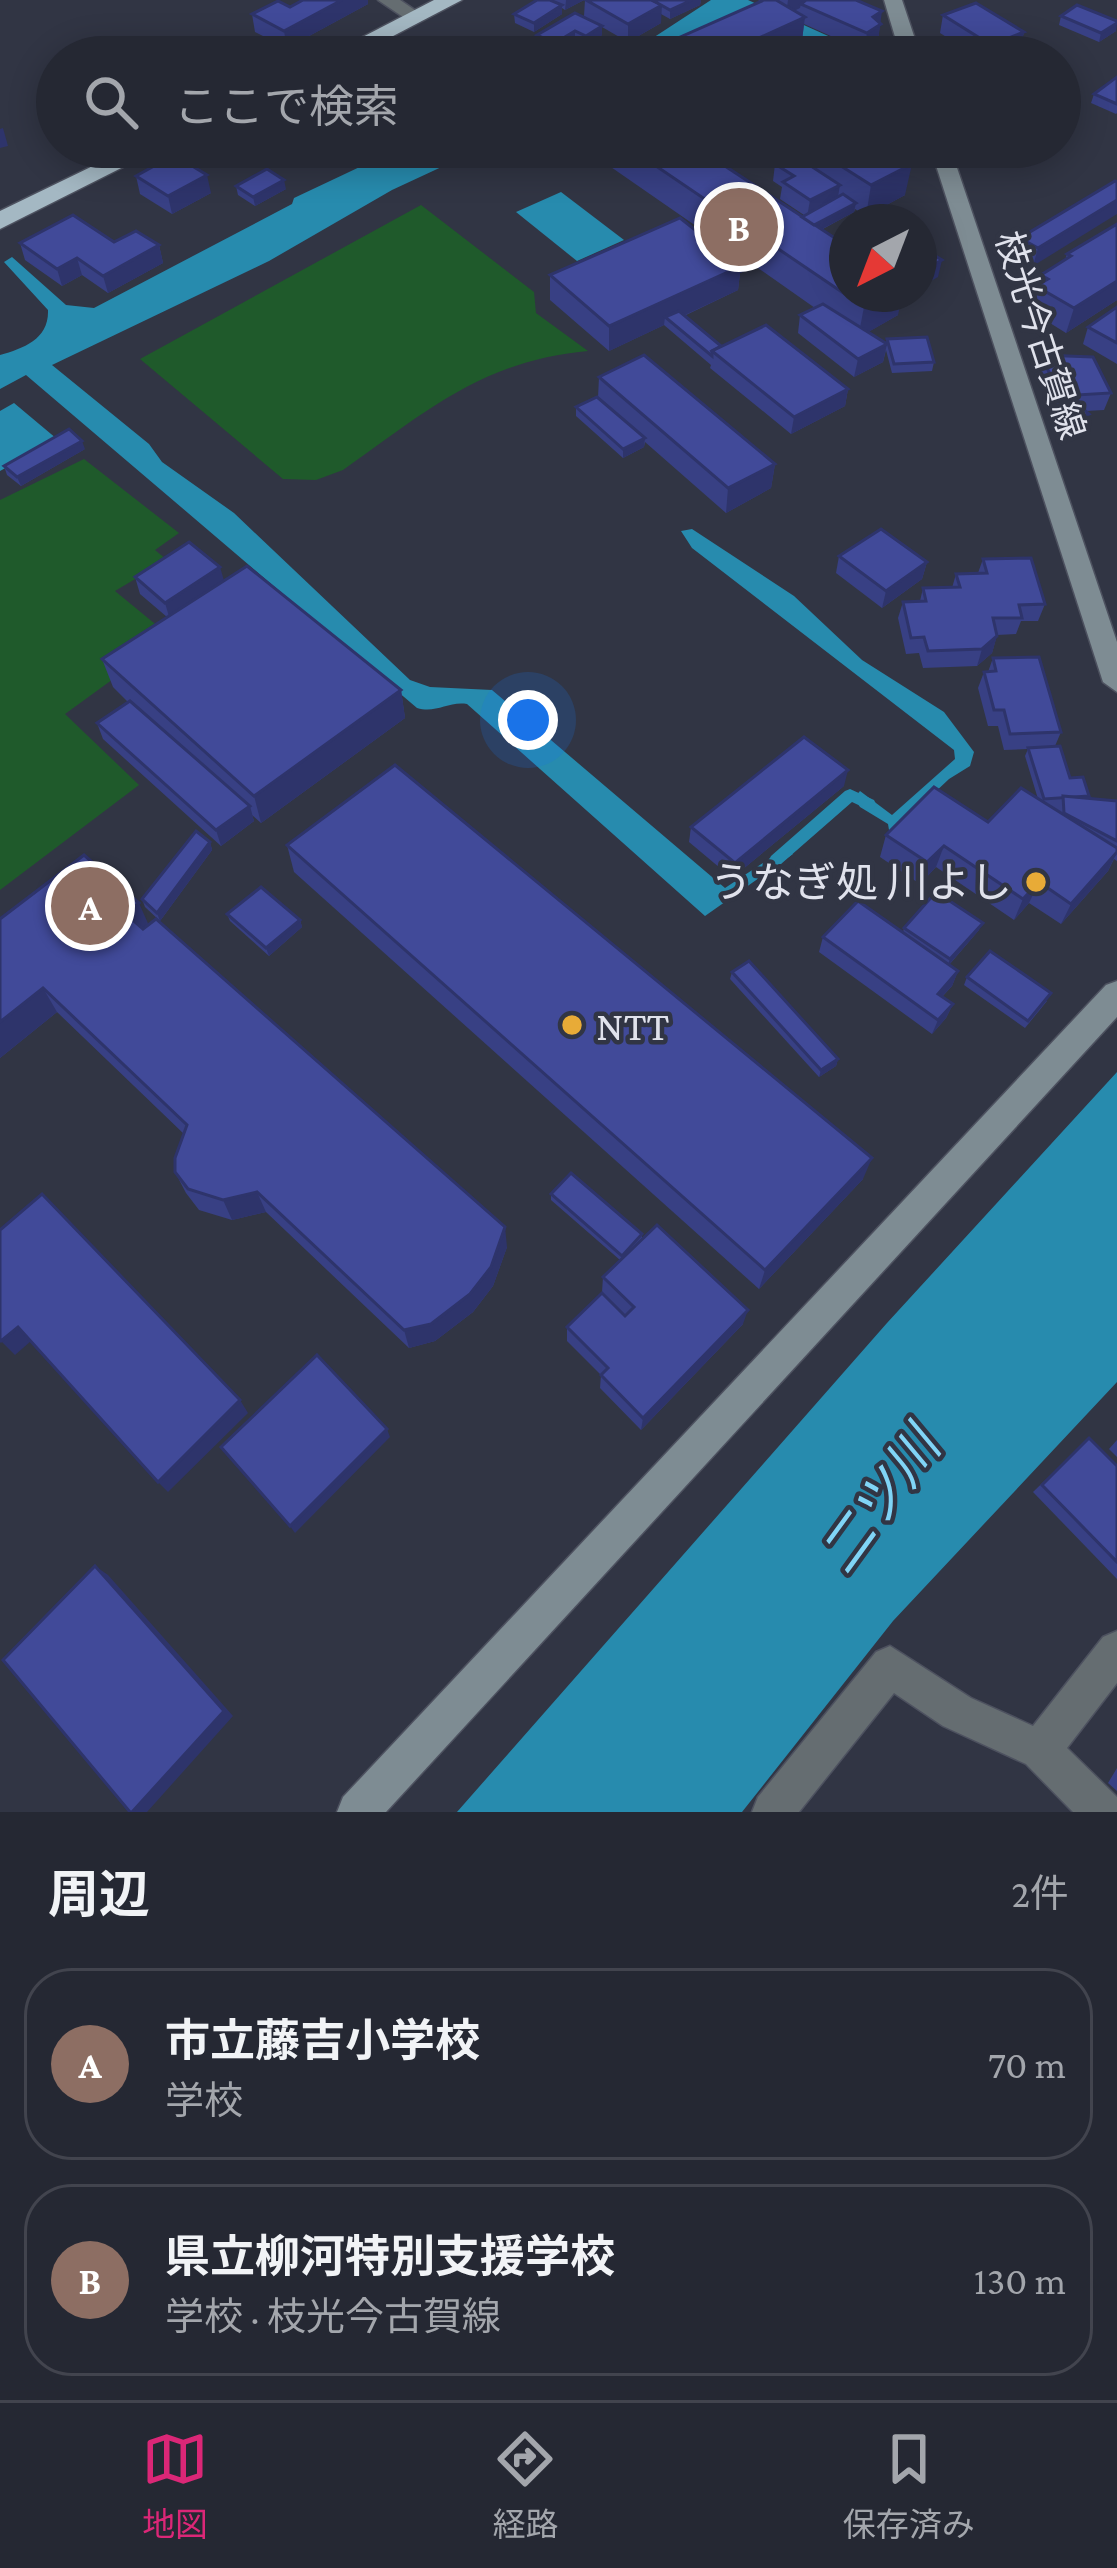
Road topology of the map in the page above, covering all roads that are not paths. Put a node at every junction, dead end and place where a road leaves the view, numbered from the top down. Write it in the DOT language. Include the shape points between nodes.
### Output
graph roads {
  1 [pos="387,0"];
  2 [pos="892,0"];
  3 [pos="449,1"];
  4 [pos="418,16"];
  5 [pos="378,36"];
  6 [pos="904,36"];
  7 [pos="108,168"];
  8 [pos="947,168"];
  9 [pos="0,221"];
  10 [pos="1117,682"];
  11 [pos="1117,995"];
  12 [pos="1117,1651"];
  13 [pos="1040,1750"];
  14 [pos="358,1812"];
  15 [pos="773,1812"];
  16 [pos="1103,1812"];
  1 -- 4 [label="street"];
  2 -- 6 [label="main road"];
  3 -- 4 [label="highway"];
  4 -- 5 [label="highway"];
  7 -- 9 [label="highway"];
  8 -- 10 [label="main road, 枝光今古賀線"];
  11 -- 14 [label="main road"];
  12 -- 13 [label="street"];
  13 -- 15 [label="street" via="957,1712 890,1666"];
  13 -- 16 [label="street"];
}
